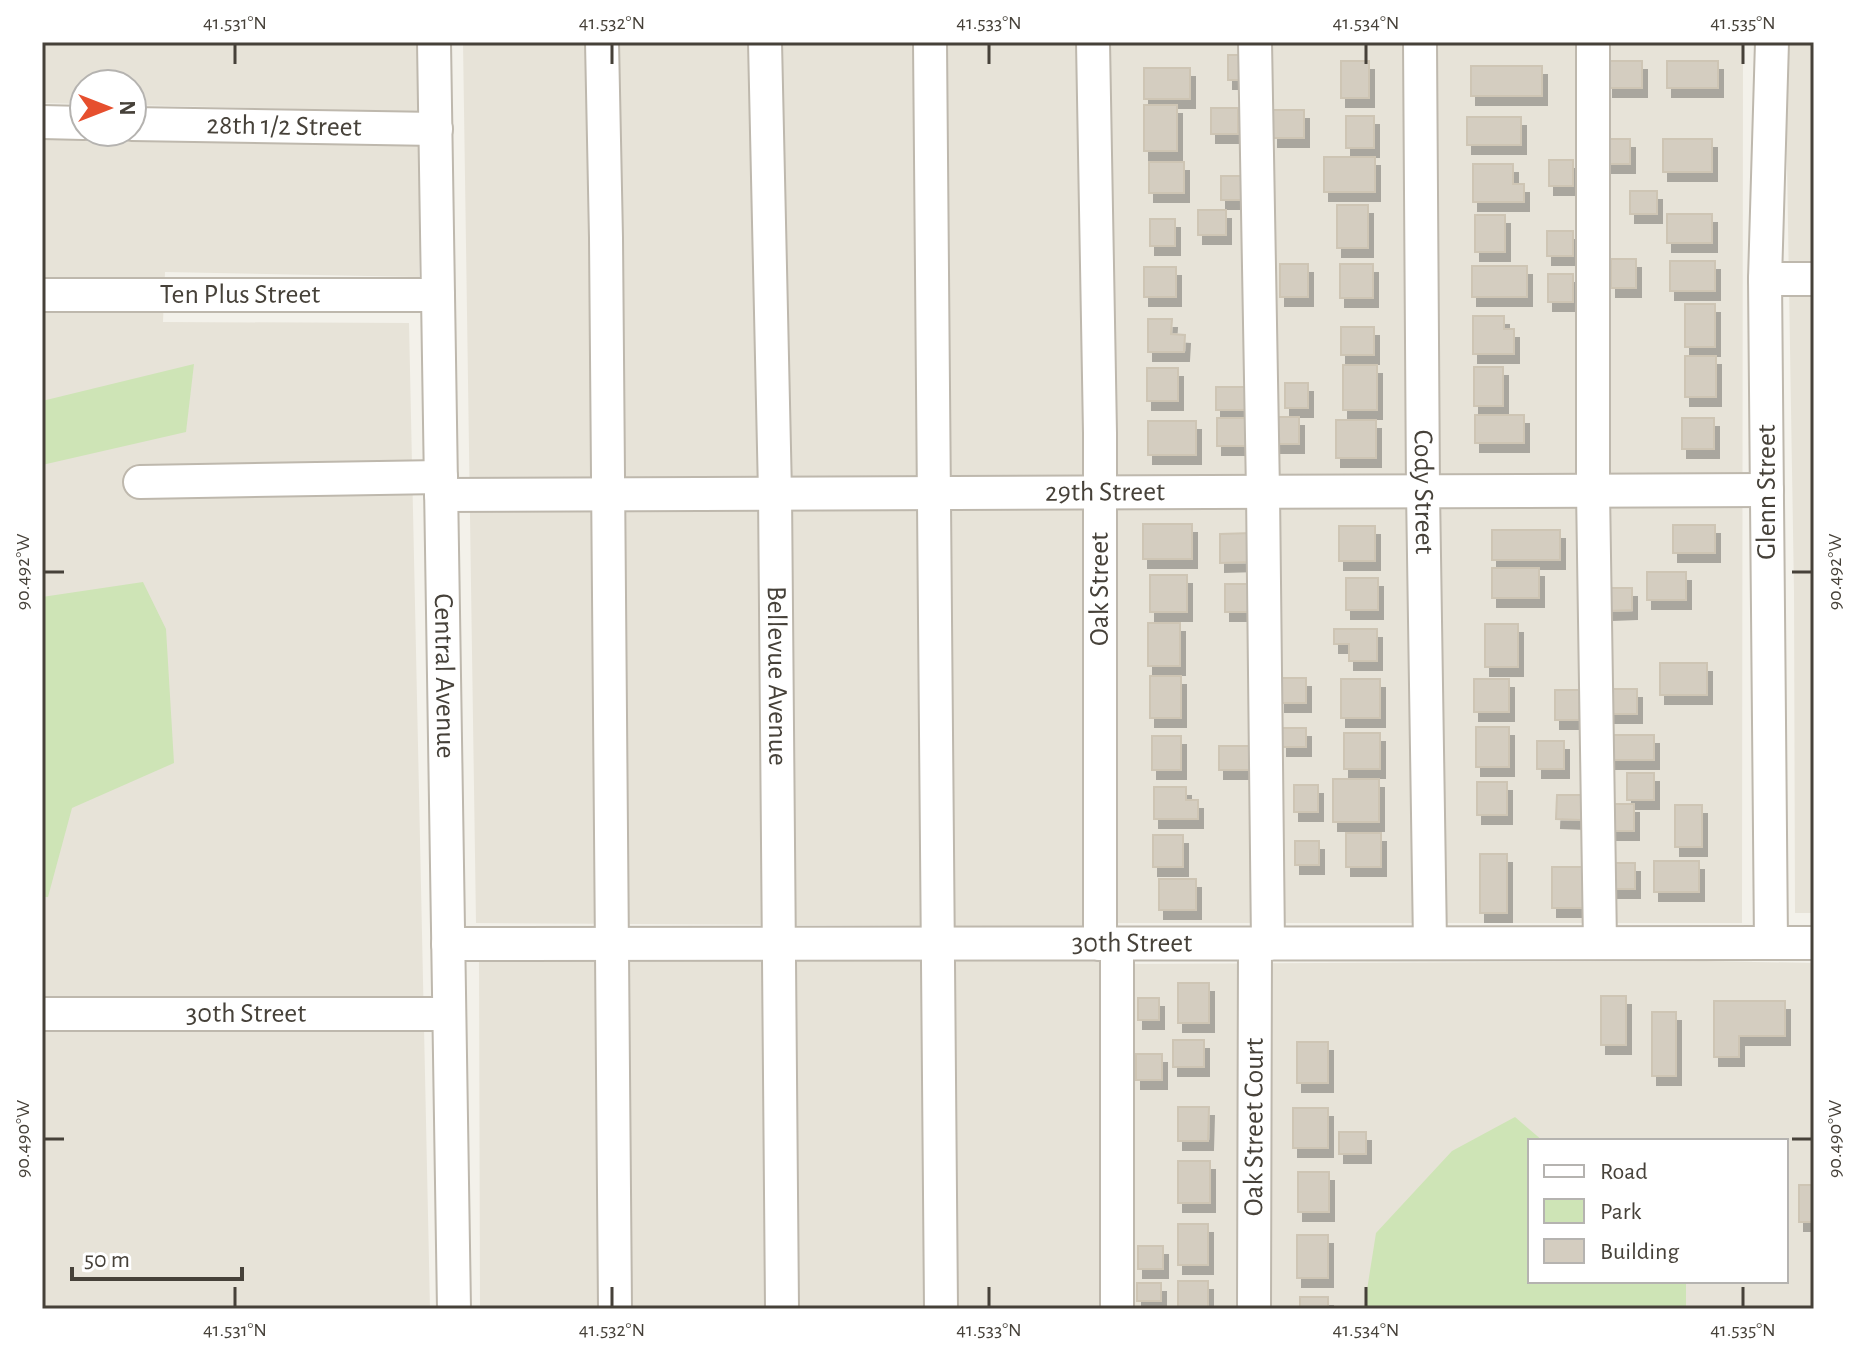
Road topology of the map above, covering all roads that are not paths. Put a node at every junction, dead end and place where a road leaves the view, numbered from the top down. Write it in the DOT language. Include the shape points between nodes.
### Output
graph roads {
  1 [pos="434,42"];
  2 [pos="602,42"];
  3 [pos="765,42"];
  4 [pos="930,42"];
  5 [pos="1093,42"];
  6 [pos="1255,42"];
  7 [pos="1420,42"];
  8 [pos="1593,42"];
  9 [pos="1772,42"];
  10 [pos="42,122"];
  11 [pos="68,123"];
  12 [pos="148,124"];
  13 [pos="436,129"];
  14 [pos="1765,279"];
  15 [pos="1814,279"];
  16 [pos="42,295"];
  17 [pos="438,295"];
  18 [pos="140,482"];
  19 [pos="441,486"];
  20 [pos="1767,490"];
  21 [pos="1099,491"];
  22 [pos="1423,491"];
  23 [pos="1593,491"];
  24 [pos="1263,492"];
  25 [pos="775,493"];
  26 [pos="934,493"];
  27 [pos="608,494"];
  28 [pos="1430,943"];
  29 [pos="1600,943"];
  30 [pos="1771,943"];
  31 [pos="1814,943"];
  32 [pos="448,944"];
  33 [pos="612,944"];
  34 [pos="779,944"];
  35 [pos="938,944"];
  36 [pos="1108,944"];
  37 [pos="1262,944"];
  38 [pos="42,1014"];
  39 [pos="449,1014"];
  40 [pos="454,1309"];
  41 [pos="615,1309"];
  42 [pos="782,1309"];
  43 [pos="941,1309"];
  44 [pos="1117,1309"];
  45 [pos="1254,1309"];
  1 -- 13 [label="street, Central Avenue"];
  2 -- 27 [label="street"];
  3 -- 25 [label="street, Bellevue Avenue"];
  4 -- 26 [label="street"];
  5 -- 21 [label="street, Oak Street"];
  6 -- 24 [label="street, Oak Street Court"];
  7 -- 22 [label="street, Cody Street"];
  8 -- 23 [label="street"];
  9 -- 14 [label="street, Glenn Street"];
  10 -- 11 [label="street"];
  12 -- 13 [label="street, 28th 1/2 Street"];
  13 -- 17 [label="street, Central Avenue"];
  14 -- 15 [label="street"];
  14 -- 20 [label="street, Glenn Street"];
  16 -- 17 [label="street, Ten Plus Street"];
  17 -- 19 [label="street, Central Avenue"];
  18 -- 19 [label="street, 29th Street"];
  19 -- 27 [label="street, 29th Street"];
  19 -- 32 [label="street, Central Avenue"];
  20 -- 23 [label="street, 29th Street"];
  20 -- 30 [label="street, Glenn Street"];
  21 -- 24 [label="street, 29th Street"];
  21 -- 26 [label="street, 29th Street"];
  21 -- 36 [label="street, Oak Street"];
  22 -- 23 [label="street, 29th Street"];
  22 -- 24 [label="street, 29th Street"];
  22 -- 28 [label="street, Cody Street"];
  23 -- 29 [label="street"];
  24 -- 37 [label="street, Oak Street Court"];
  25 -- 26 [label="street, 29th Street"];
  25 -- 27 [label="street, 29th Street"];
  25 -- 34 [label="street, Bellevue Avenue"];
  26 -- 35 [label="street"];
  27 -- 33 [label="street"];
  28 -- 29 [label="street, 30th Street"];
  28 -- 37 [label="street, 30th Street"];
  29 -- 30 [label="street, 30th Street"];
  30 -- 31 [label="street, 30th Street"];
  32 -- 33 [label="street, 30th Street"];
  32 -- 39 [label="street, Central Avenue"];
  33 -- 34 [label="street, 30th Street"];
  33 -- 41 [label="street"];
  34 -- 35 [label="street, 30th Street"];
  34 -- 42 [label="street, Bellevue Avenue"];
  35 -- 36 [label="street, 30th Street"];
  35 -- 43 [label="street"];
  36 -- 37 [label="street, 30th Street"];
  36 -- 44 [label="street, Oak Street"];
  37 -- 45 [label="street, Oak Street Court"];
  38 -- 39 [label="street, 30th Street"];
  39 -- 40 [label="street, Central Avenue"];
}
